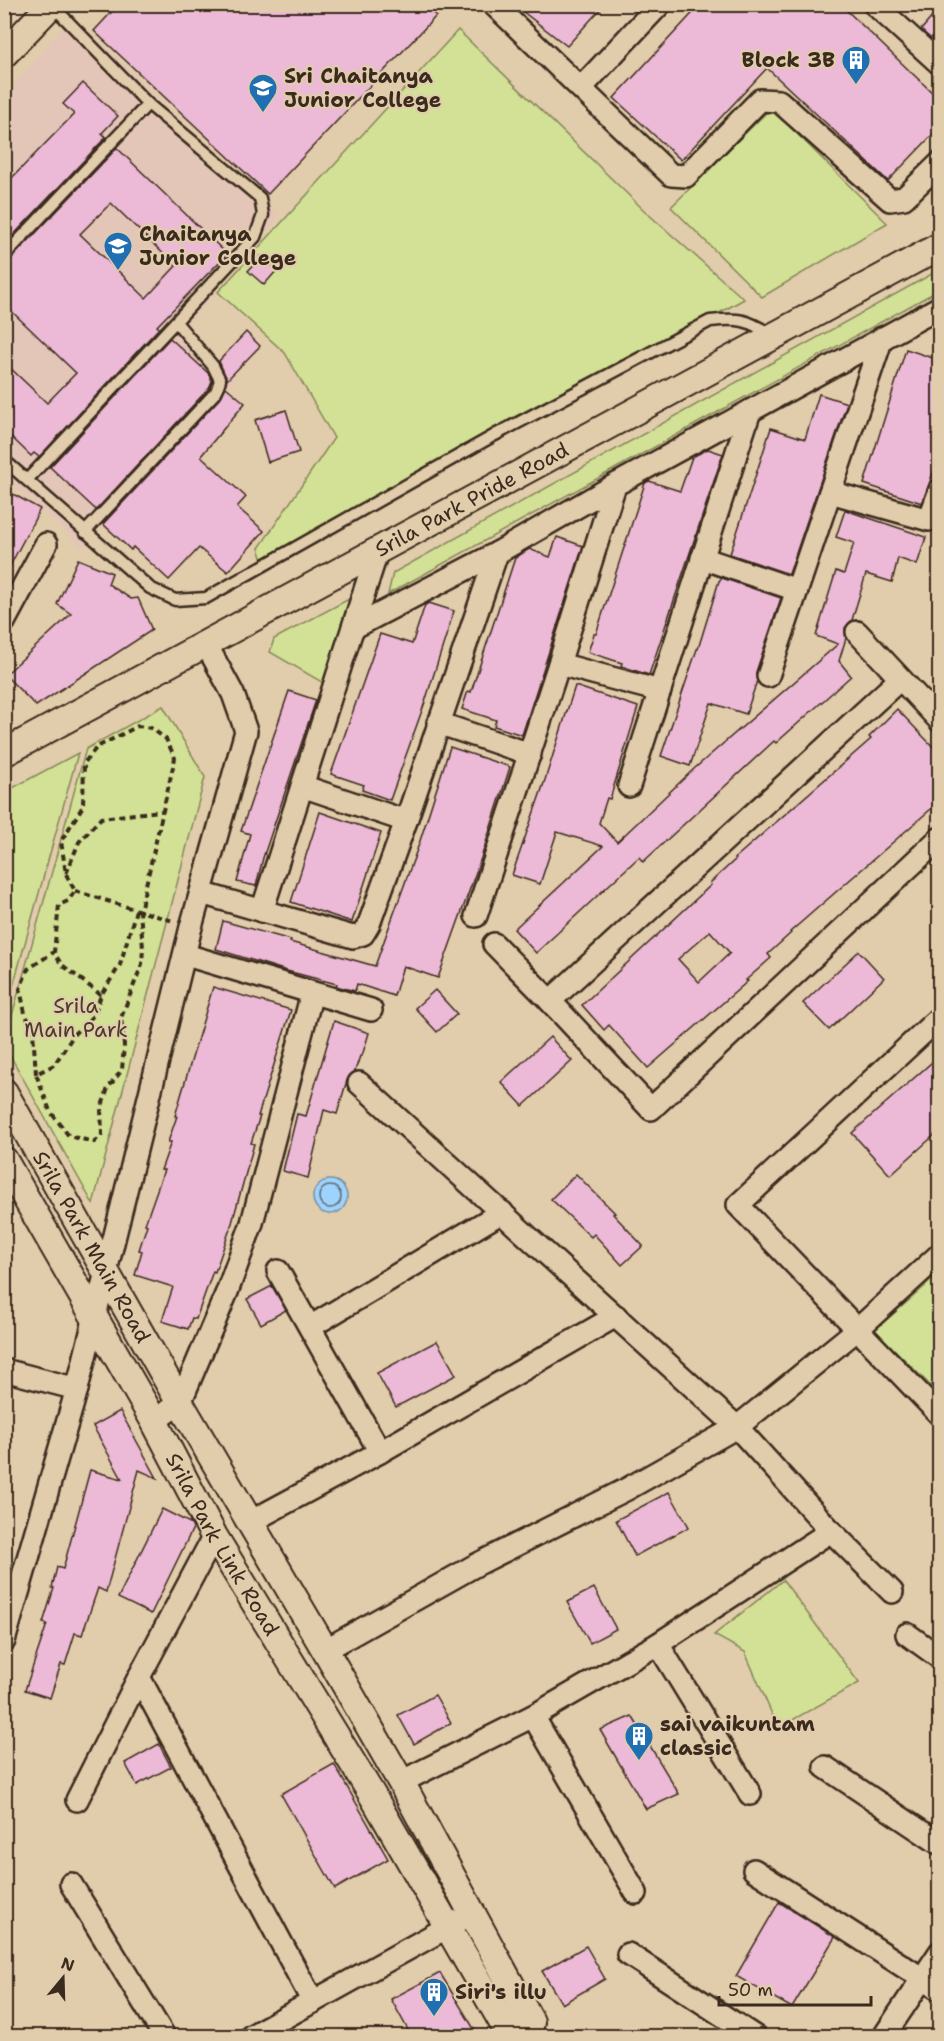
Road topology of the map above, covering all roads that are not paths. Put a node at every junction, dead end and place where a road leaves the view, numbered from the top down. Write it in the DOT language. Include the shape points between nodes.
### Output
graph roads {
  1 [pos="493,4"];
  2 [pos="660,4"];
  3 [pos="874,4"];
  4 [pos="52,5"];
  5 [pos="4,54"];
  6 [pos="939,64"];
  7 [pos="581,88"];
  8 [pos="148,104"];
  9 [pos="939,163"];
  10 [pos="939,246"];
  11 [pos="4,256"];
  12 [pos="939,307"];
  13 [pos="176,322"];
  14 [pos="774,336"];
  15 [pos="882,338"];
  16 [pos="750,411"];
  17 [pos="4,460"];
  18 [pos="27,480"];
  19 [pos="615,485"];
  20 [pos="939,490"];
  21 [pos="830,492"];
  22 [pos="85,532"];
  23 [pos="45,544"];
  24 [pos="377,552"];
  25 [pos="497,554"];
  26 [pos="702,558"];
  27 [pos="797,590"];
  28 [pos="4,622"];
  29 [pos="353,628"];
  30 [pos="857,632"];
  31 [pos="206,644"];
  32 [pos="559,664"];
  33 [pos="768,676"];
  34 [pos="900,679"];
  35 [pos="660,692"];
  36 [pos="939,721"];
  37 [pos="438,723"];
  38 [pos="4,753"];
  39 [pos="530,753"];
  40 [pos="302,786"];
  41 [pos="629,786"];
  42 [pos="406,821"];
  43 [pos="939,838"];
  44 [pos="201,893"];
  45 [pos="262,911"];
  46 [pos="476,916"];
  47 [pos="494,944"];
  48 [pos="186,956"];
  49 [pos="312,993"];
  50 [pos="550,1001"];
  51 [pos="371,1010"];
  52 [pos="939,1017"];
  53 [pos="359,1083"];
  54 [pos="4,1092"];
  55 [pos="4,1160"];
  56 [pos="502,1212"];
  57 [pos="939,1254"];
  58 [pos="278,1271"];
  59 [pos="106,1272"];
  60 [pos="616,1316"];
  61 [pos="95,1317"];
  62 [pos="310,1327"];
  63 [pos="858,1329"];
  64 [pos="4,1370"];
  65 [pos="77,1389"];
  66 [pos="180,1403"];
  67 [pos="939,1415"];
  68 [pos="154,1421"];
  69 [pos="737,1427"];
  70 [pos="380,1452"];
  71 [pos="250,1522"];
  72 [pos="831,1531"];
  73 [pos="214,1536"];
  74 [pos="891,1592"];
  75 [pos="907,1634"];
  76 [pos="4,1641"];
  77 [pos="657,1644"];
  78 [pos="325,1650"];
  79 [pos="939,1658"];
  80 [pos="139,1677"];
  81 [pos="533,1716"];
  82 [pos="825,1767"];
  83 [pos="401,1782"];
  84 [pos="750,1794"];
  85 [pos="77,1800"];
  86 [pos="939,1844"];
  87 [pos="754,1870"];
  88 [pos="71,1884"];
  89 [pos="636,1893"];
  90 [pos="473,1913"];
  91 [pos="446,1927"];
  92 [pos="939,1952"];
  93 [pos="628,1954"];
  94 [pos="922,1979"];
  95 [pos="939,1990"];
  96 [pos="313,2002"];
  97 [pos="164,2037"];
  98 [pos="251,2037"];
  99 [pos="515,2037"];
  100 [pos="528,2037"];
  101 [pos="754,2037"];
  102 [pos="884,2037"];
  1 -- 7 [label="street"];
  2 -- 7 [label="street"];
  3 -- 6 [label="street"];
  4 -- 5 [label="street"];
  4 -- 8 [label="lane"];
  7 -- 9 [label="street" via="671,176 686,176 760,100 768,99 779,101 890,200 904,198"];
  8 -- 11 [label="lane"];
  8 -- 13 [label="lane" via="260,198 263,215 255,237"];
  10 -- 14 [label="street, Srila Park Pride Road"];
  12 -- 15 [label="street"];
  13 -- 18 [label="lane"];
  13 -- 22 [label="lane" via="213,366 220,380 216,392"];
  14 -- 22 [label="lane" via="738,318 710,321 495,435 206,598 176,600 150,588"];
  14 -- 24 [label="street, Srila Park Pride Road"];
  15 -- 16 [label="street"];
  15 -- 21 [label="street"];
  16 -- 19 [label="street"];
  16 -- 26 [label="street"];
  17 -- 18 [label="lane"];
  18 -- 22 [label="lane"];
  19 -- 25 [label="street"];
  19 -- 32 [label="street"];
  20 -- 21 [label="street" via="929,520"];
  21 -- 27 [label="street"];
  23 -- 28 [label="street"];
  24 -- 29 [label="street"];
  24 -- 31 [label="street, Srila Park Pride Road"];
  25 -- 29 [label="street"];
  25 -- 37 [label="street"];
  26 -- 27 [label="street"];
  26 -- 35 [label="street"];
  27 -- 33 [label="street"];
  29 -- 40 [label="street"];
  30 -- 34 [label="street"];
  31 -- 38 [label="street, Srila Park Pride Road"];
  31 -- 44 [label="street" via="233,694 246,731"];
  32 -- 35 [label="street"];
  32 -- 39 [label="street"];
  34 -- 36 [label="street"];
  34 -- 50 [label="street"];
  35 -- 41 [label="street"];
  37 -- 39 [label="street"];
  37 -- 42 [label="street"];
  39 -- 46 [label="street"];
  40 -- 42 [label="street"];
  40 -- 45 [label="street"];
  42 -- 45 [label="street" via="363,934 353,937"];
  43 -- 50 [label="street" via="651,1109"];
  44 -- 45 [label="street"];
  44 -- 48 [label="street"];
  47 -- 50 [label="street"];
  48 -- 49 [label="street"];
  48 -- 59 [label="street"];
  49 -- 51 [label="street"];
  49 -- 66 [label="street" via="252,1223"];
  52 -- 63 [label="street" via="738,1205"];
  53 -- 56 [label="street"];
  54 -- 59 [label="street, Srila Park Main Road"];
  55 -- 61 [label="street, Srila Park Link Road"];
  56 -- 60 [label="street"];
  56 -- 62 [label="street"];
  57 -- 63 [label="street"];
  58 -- 62 [label="street"];
  59 -- 61 [label="street"];
  59 -- 66 [label="street, Srila Park Main Road"];
  60 -- 69 [label="street"];
  60 -- 70 [label="street"];
  61 -- 65 [label="street"];
  61 -- 68 [label="street, Srila Park Link Road"];
  62 -- 70 [label="street"];
  63 -- 67 [label="street"];
  63 -- 69 [label="street"];
  64 -- 65 [label="street"];
  65 -- 76 [label="street"];
  66 -- 68 [label="street"];
  66 -- 71 [label="street, Srila Park Link Road"];
  68 -- 73 [label="street, Srila Park Link Road"];
  69 -- 72 [label="street"];
  69 -- 78 [label="street" via="627,1490 476,1564"];
  70 -- 71 [label="street"];
  71 -- 78 [label="street, Srila Park Link Road"];
  72 -- 74 [label="street"];
  72 -- 77 [label="street"];
  73 -- 80 [label="street"];
  73 -- 91 [label="street, Srila Park Link Road" via="371,1793"];
  75 -- 79 [label="street"];
  77 -- 81 [label="street"];
  77 -- 84 [label="street"];
  78 -- 83 [label="street, Srila Park Link Road"];
  80 -- 85 [label="street"];
  80 -- 96 [label="street"];
  81 -- 83 [label="street"];
  81 -- 89 [label="street"];
  82 -- 86 [label="street"];
  83 -- 90 [label="street, Srila Park Link Road"];
  87 -- 94 [label="street"];
  88 -- 97 [label="street"];
  90 -- 91 [label="street"];
  90 -- 100 [label="street, Srila Park Link Road" via="531,2022"];
  91 -- 96 [label="street"];
  91 -- 99 [label="street, Srila Park Link Road" via="508,2032"];
  92 -- 94 [label="street"];
  93 -- 101 [label="street"];
  94 -- 95 [label="street"];
  94 -- 102 [label="street"];
  96 -- 98 [label="street"];
}
